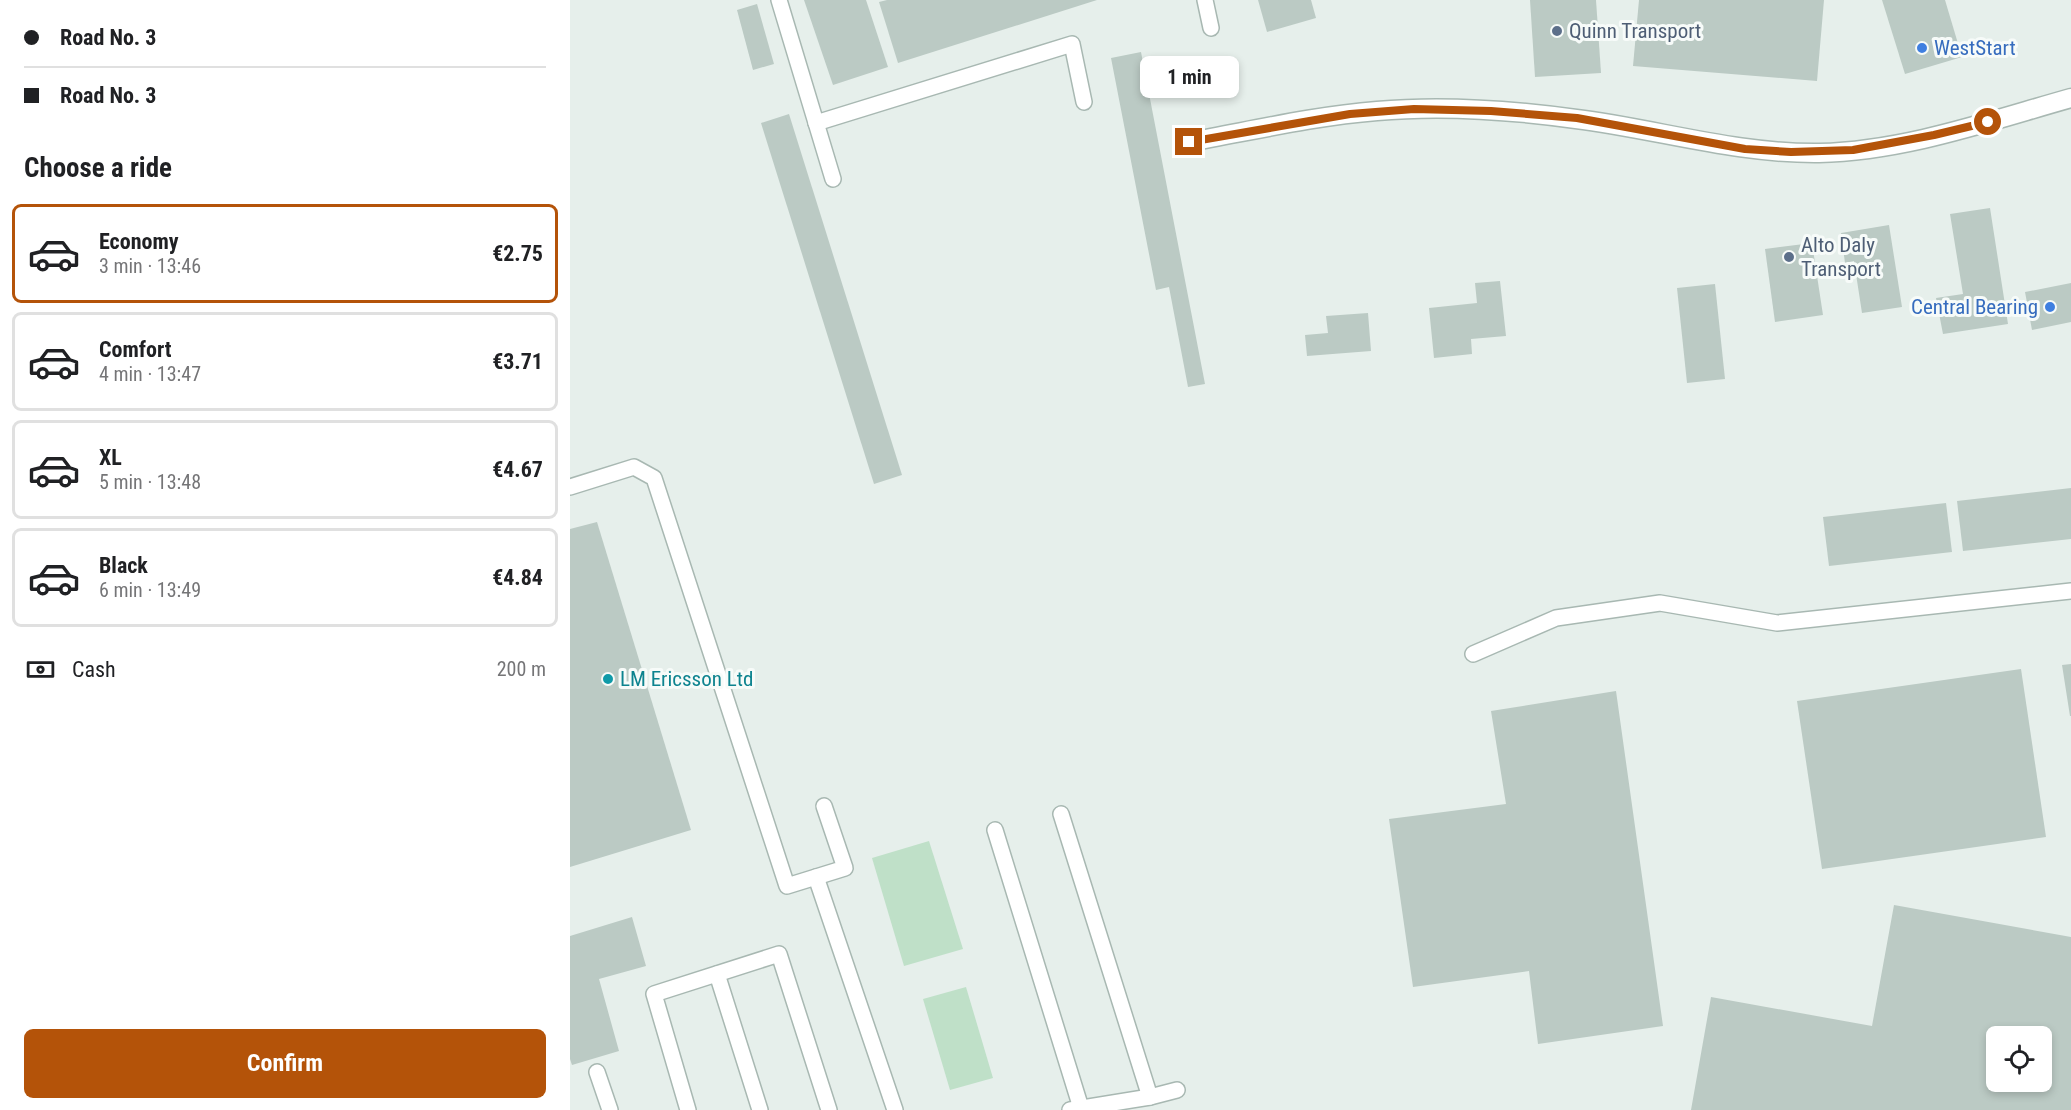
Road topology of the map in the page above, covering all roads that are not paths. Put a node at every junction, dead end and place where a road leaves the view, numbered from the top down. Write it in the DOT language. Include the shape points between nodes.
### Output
graph roads {
  1 [pos="779,0"];
  2 [pos="1205,0"];
  3 [pos="1211,28"];
  4 [pos="2071,98"];
  5 [pos="1084,102"];
  6 [pos="816,123"];
  7 [pos="1189,142"];
  8 [pos="833,179"];
  9 [pos="570,487"];
  10 [pos="2071,591"];
  11 [pos="1473,654"];
  12 [pos="824,806"];
  13 [pos="1061,814"];
  14 [pos="994,830"];
  15 [pos="816,877"];
  16 [pos="717,974"];
  17 [pos="597,1072"];
  18 [pos="1177,1090"];
  19 [pos="1150,1097"];
  20 [pos="1076,1109"];
  21 [pos="610,1110"];
  22 [pos="688,1110"];
  23 [pos="760,1110"];
  24 [pos="829,1110"];
  25 [pos="896,1110"];
  1 -- 6 [label="lane"];
  2 -- 3 [label="lane"];
  4 -- 7 [label="street" via="1934,135 1818,153 1745,149 1577,118 1450,109 1350,114"];
  5 -- 6 [label="lane" via="1072,44"];
  6 -- 8 [label="lane"];
  9 -- 15 [label="lane" via="634,467 654,478 787,886"];
  10 -- 11 [label="lane" via="1777,623 1660,603 1556,618"];
  12 -- 15 [label="lane" via="845,868"];
  13 -- 19 [label="lane"];
  14 -- 20 [label="lane"];
  15 -- 25 [label="lane"];
  16 -- 22 [label="lane" via="654,994"];
  16 -- 23 [label="lane"];
  16 -- 24 [label="lane" via="779,954"];
  17 -- 21 [label="lane"];
  18 -- 19 [label="lane"];
  19 -- 20 [label="lane"];
}
